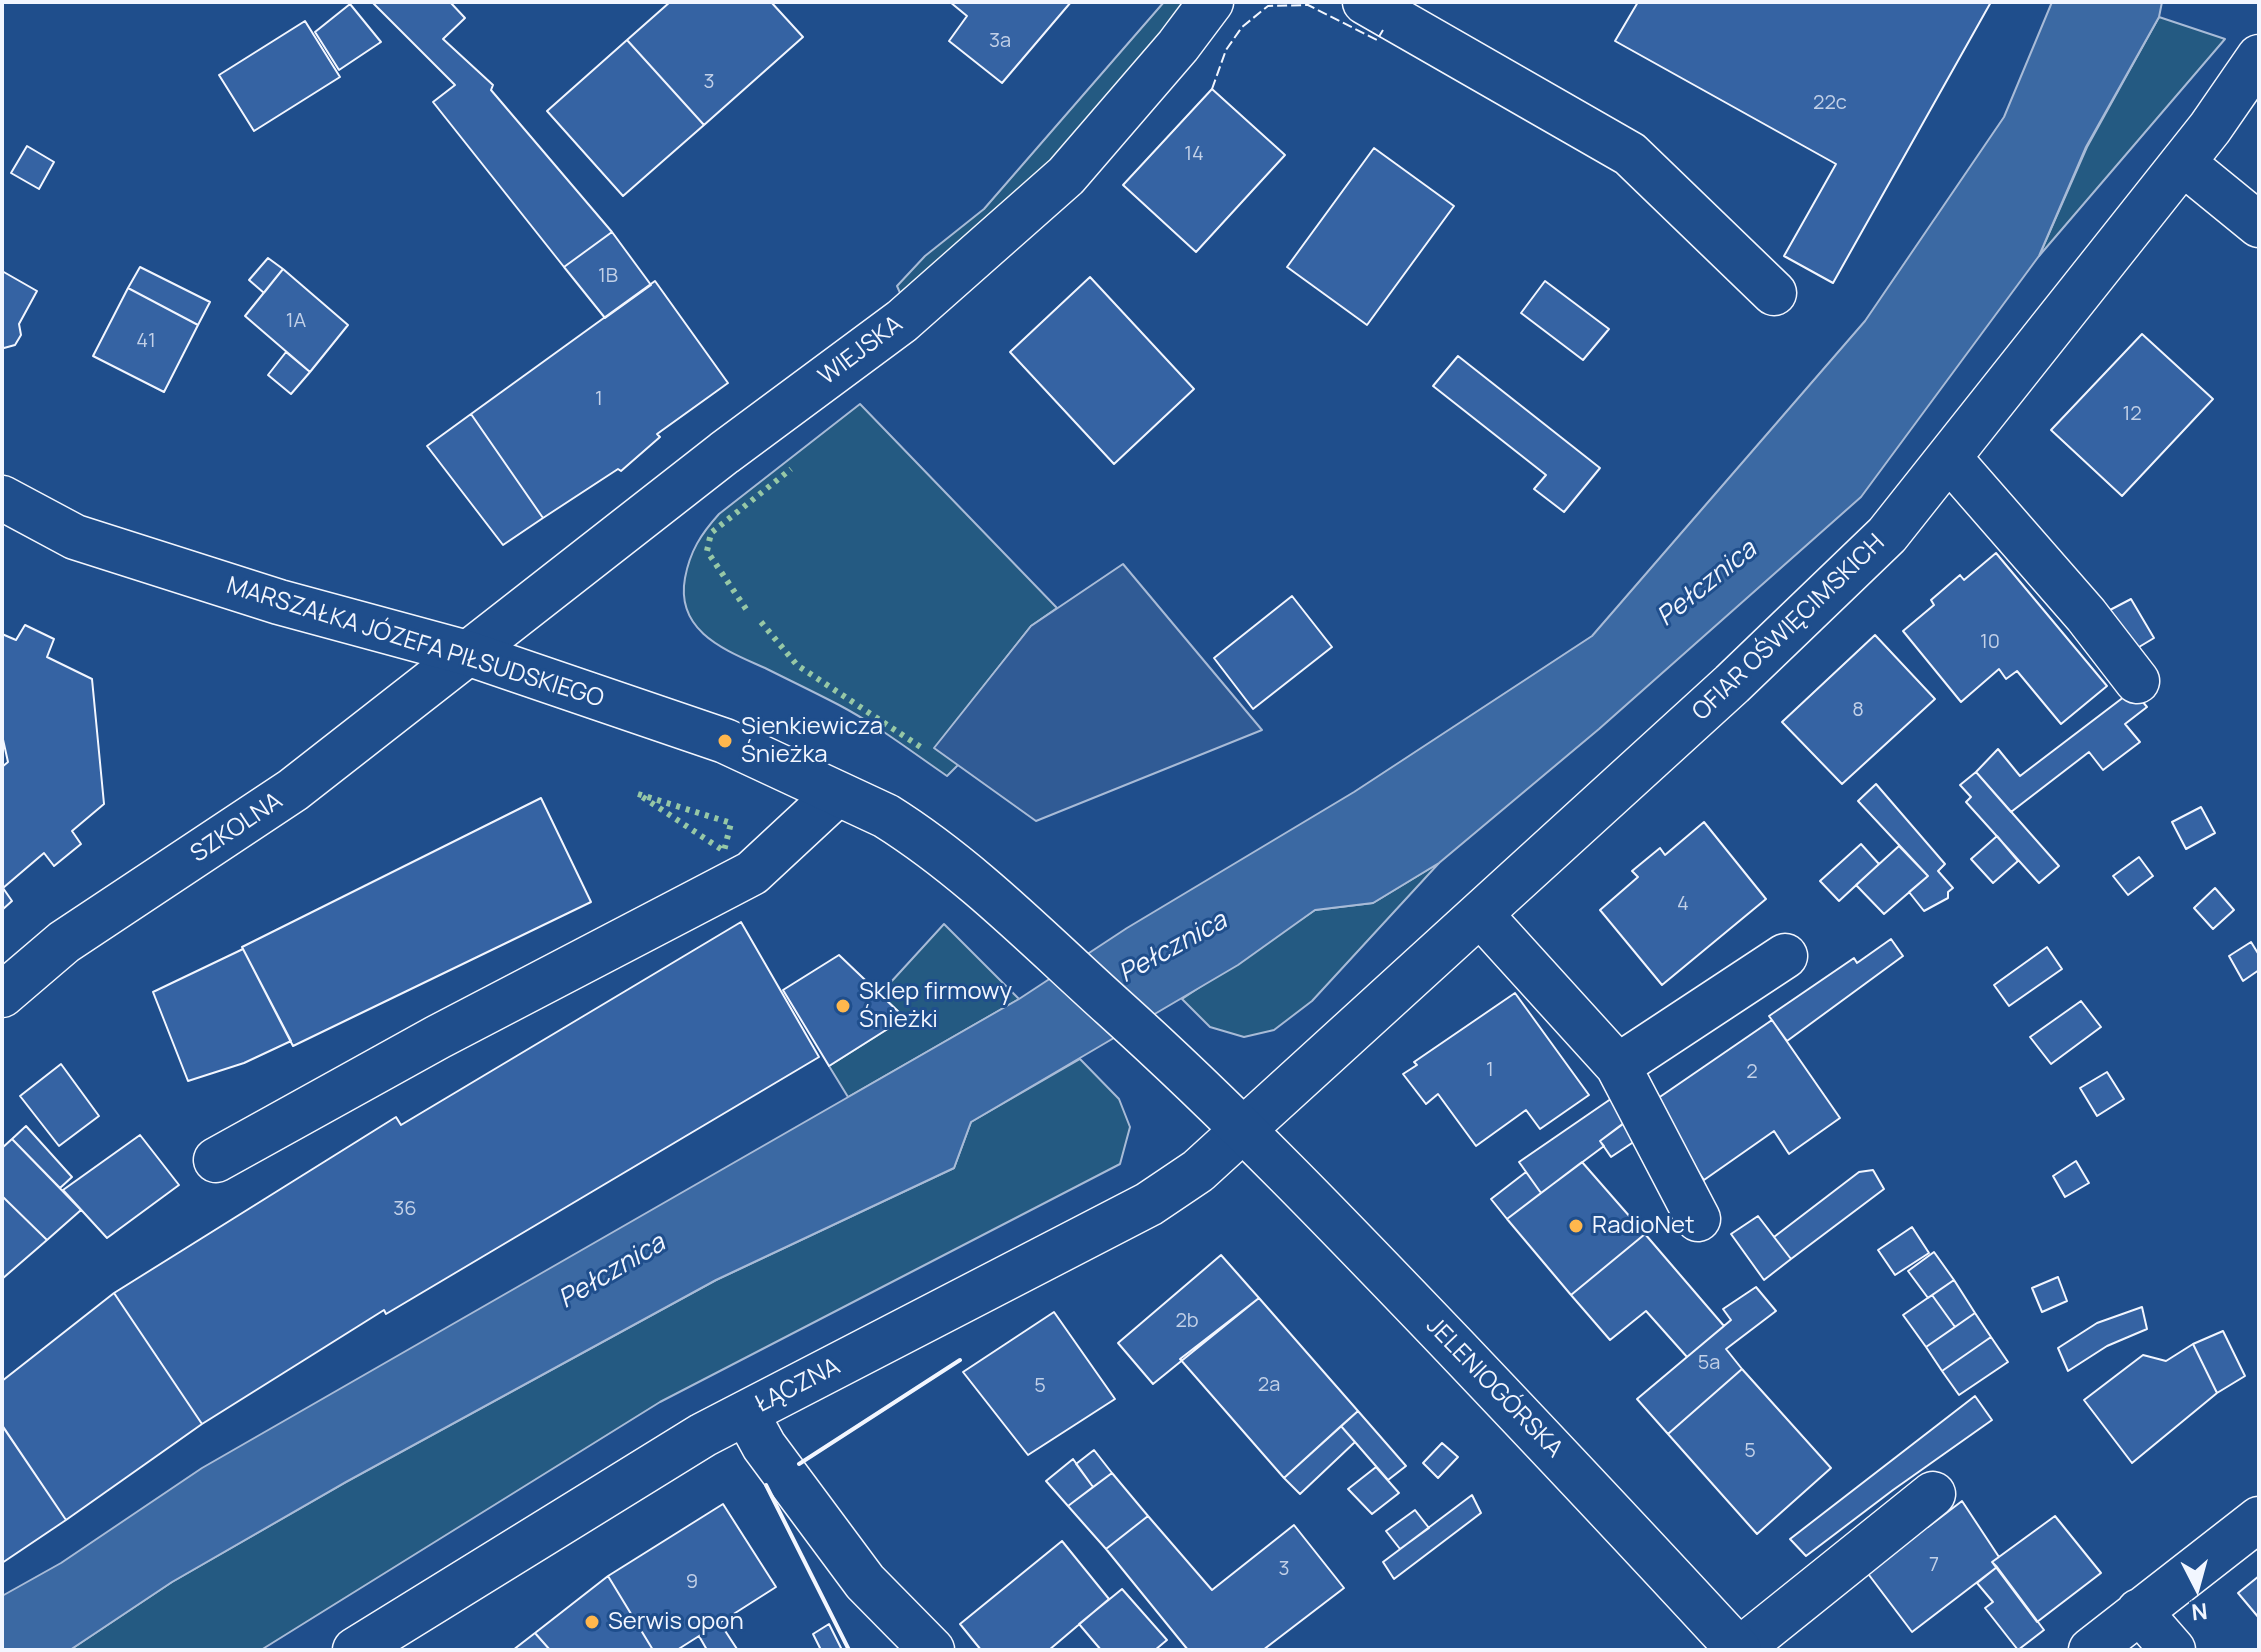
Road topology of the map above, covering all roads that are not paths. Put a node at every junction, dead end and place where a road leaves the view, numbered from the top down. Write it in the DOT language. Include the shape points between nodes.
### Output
graph roads {
  1 [pos="1211,2"];
  2 [pos="1365,2"];
  3 [pos="2259,57"];
  4 [pos="2183,163"];
  5 [pos="2259,225"];
  6 [pos="1774,293"];
  7 [pos="1949,458"];
  8 [pos="2,498"];
  9 [pos="467,653"];
  10 [pos="2137,681"];
  11 [pos="837,794"];
  12 [pos="1480,914"];
  13 [pos="1785,956"];
  14 [pos="2,995"];
  15 [pos="1170,1059"];
  16 [pos="1618,1066"];
  17 [pos="1244,1131"];
  18 [pos="216,1160"];
  19 [pos="1698,1219"];
  20 [pos="746,1413"];
  21 [pos="1933,1494"];
  22 [pos="2259,1519"];
  23 [pos="2139,1611"];
  24 [pos="355,1650"];
  25 [pos="932,1650"];
  26 [pos="1739,1650"];
  27 [pos="2091,1650"];
  28 [pos="2173,1650"];
  1 -- 9 [label="street, WIEJSKA" via="1066,176 902,321"];
  2 -- 6 [label="street" via="1630,154"];
  3 -- 4 [label="street, OFIAR OŚWIĘCIMSKICH"];
  4 -- 5 [label="street"];
  4 -- 7 [label="street, OFIAR OŚWIĘCIMSKICH"];
  7 -- 10 [label="street"];
  7 -- 12 [label="street, OFIAR OŚWIĘCIMSKICH" via="1887,535"];
  8 -- 9 [label="street, MARSZAŁKA JÓZEFA PIŁSUDSKIEGO" via="75,537 279,602"];
  9 -- 11 [label="street, MARSZAŁKA JÓZEFA PIŁSUDSKIEGO" via="725,741"];
  9 -- 14 [label="street, SZKOLNA" via="293,790 64,942"];
  11 -- 15 [label="street, MARSZAŁKA JÓZEFA PIŁSUDSKIEGO" via="906,828 988,894"];
  11 -- 18 [label="street" via="752,873"];
  12 -- 16 [label="street"];
  12 -- 17 [label="street, OFIAR OŚWIĘCIMSKICH"];
  13 -- 16 [label="street"];
  15 -- 17 [label="street, JELENIOGÓRSKA"];
  16 -- 19 [label="street"];
  17 -- 20 [label="street, ŁĄCZNA" via="1149,1204"];
  17 -- 26 [label="street, JELENIOGÓRSKA" via="1346,1232"];
  20 -- 24 [label="street, ŁĄCZNA"];
  20 -- 25 [label="street" via="764,1446 865,1582"];
  21 -- 26 [label="street"];
  22 -- 23 [label="street"];
  23 -- 27 [label="street"];
  23 -- 28 [label="street"];
}
